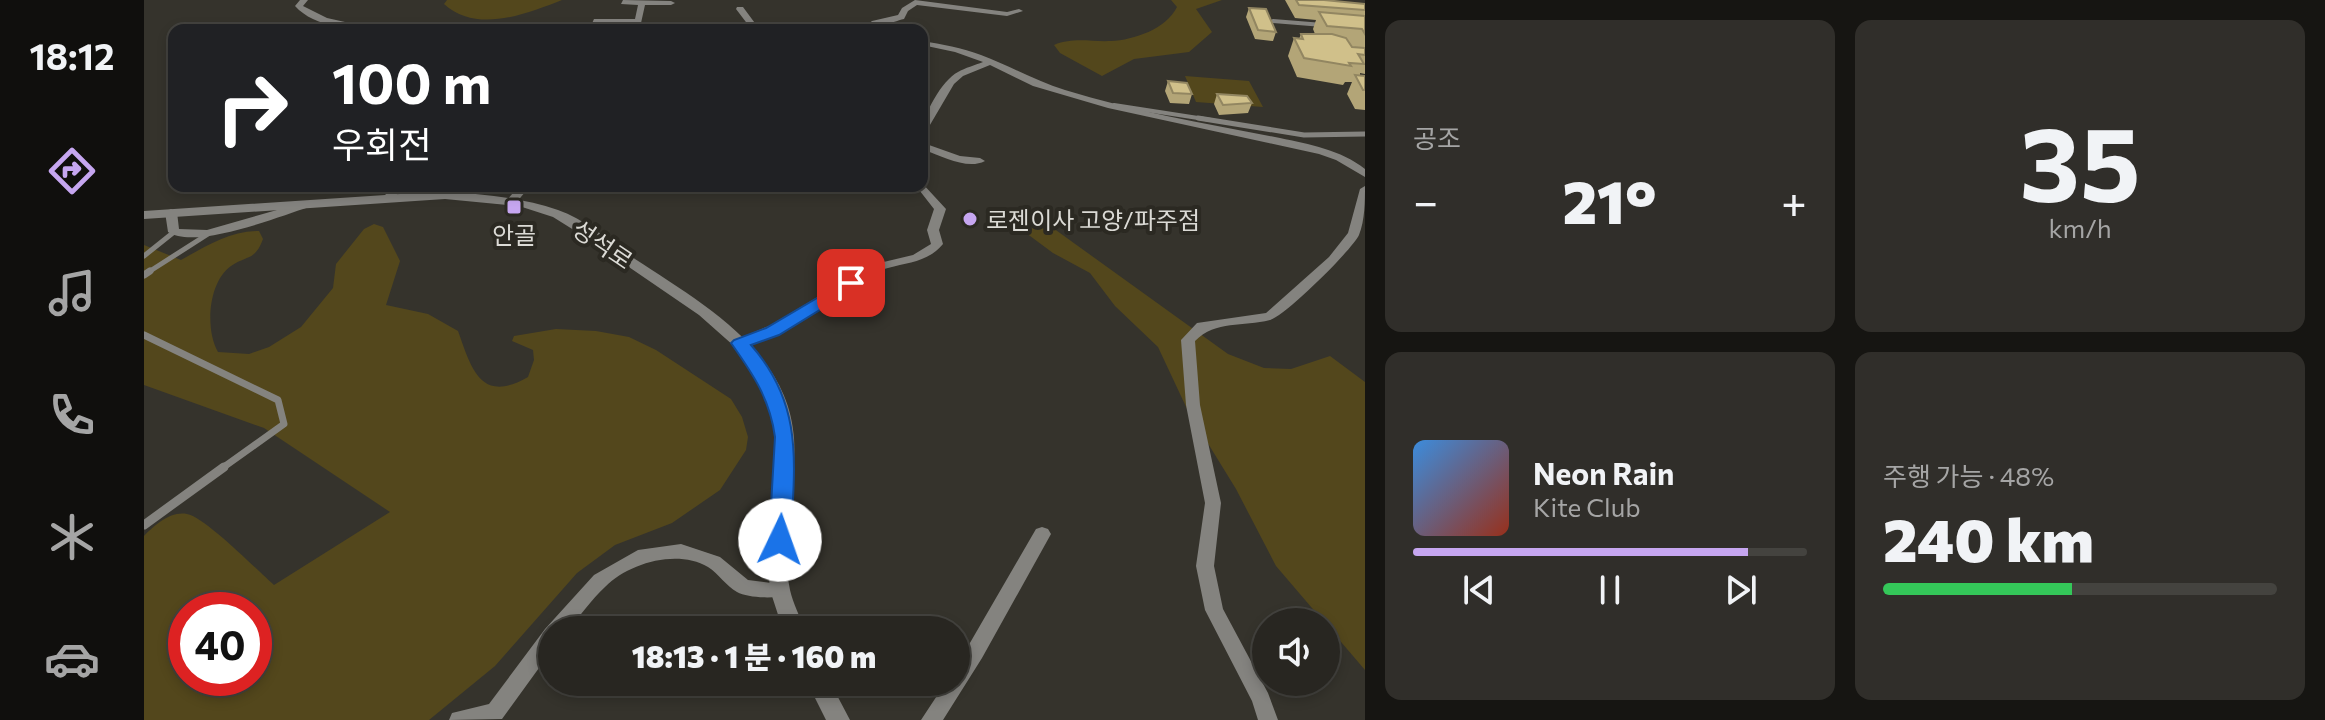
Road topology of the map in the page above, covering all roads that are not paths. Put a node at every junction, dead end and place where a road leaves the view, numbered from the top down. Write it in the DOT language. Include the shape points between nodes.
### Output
graph roads {
  1 [pos="304,0"];
  2 [pos="624,2"];
  3 [pos="642,2"];
  4 [pos="919,2"];
  5 [pos="671,3"];
  6 [pos="740,9"];
  7 [pos="1019,11"];
  8 [pos="1273,21"];
  9 [pos="350,24"];
  10 [pos="596,24"];
  11 [pos="751,24"];
  12 [pos="874,24"];
  13 [pos="1327,26"];
  14 [pos="928,44"];
  15 [pos="990,62"];
  16 [pos="1110,104"];
  17 [pos="928,120"];
  18 [pos="1365,134"];
  19 [pos="928,151"];
  20 [pos="980,161"];
  21 [pos="1365,174"];
  22 [pos="1365,189"];
  23 [pos="394,192"];
  24 [pos="520,192"];
  25 [pos="926,192"];
  26 [pos="388,198"];
  27 [pos="512,201"];
  28 [pos="314,203"];
  29 [pos="171,212"];
  30 [pos="144,215"];
  31 [pos="174,232"];
  32 [pos="208,234"];
  33 [pos="144,256"];
  34 [pos="144,275"];
  35 [pos="144,335"];
  36 [pos="740,343"];
  37 [pos="144,525"];
  38 [pos="1042,534"];
  39 [pos="780,590"];
  40 [pos="568,616"];
  41 [pos="789,616"];
  42 [pos="538,654"];
  43 [pos="825,696"];
  44 [pos="459,720"];
  45 [pos="838,720"];
  46 [pos="931,720"];
  47 [pos="1268,720"];
  1 -- 9 [label="street" via="301,10"];
  2 -- 3 [label="street"];
  3 -- 5 [label="street"];
  3 -- 10 [label="street" via="638,21"];
  4 -- 7 [label="street" via="1007,14"];
  4 -- 12 [label="street" via="901,17"];
  6 -- 11 [label="street"];
  8 -- 13 [label="lane"];
  14 -- 15 [label="street"];
  15 -- 16 [label="street" via="1029,82"];
  15 -- 17 [label="street" via="950,82"];
  16 -- 18 [label="lane" via="1304,135"];
  16 -- 21 [label="street" via="1174,122 1287,142"];
  19 -- 20 [label="street"];
  22 -- 47 [label="street" via="1354,234 1270,316 1202,326 1188,340 1193,405 1213,503 1205,566 1214,610"];
  23 -- 26 [label="street"];
  24 -- 27 [label="street"];
  25 -- 36 [label="street" via="940,209 933,230 937,244 931,253 877,267 773,332"];
  26 -- 27 [label="street, 성석로" via="445,195"];
  26 -- 28 [label="street, 성석로"];
  27 -- 36 [label="street, 성석로" via="558,214 704,312"];
  28 -- 29 [label="street, 성석로"];
  28 -- 32 [label="street"];
  29 -- 30 [label="street, 성석로"];
  29 -- 31 [label="street"];
  31 -- 32 [label="street"];
  31 -- 33 [label="lane"];
  32 -- 34 [label="lane"];
  35 -- 37 [label="lane" via="278,400 284,424"];
  36 -- 39 [label="street, 성석로" via="776,400 785,437"];
  38 -- 46 [label="street" via="962,679"];
  39 -- 40 [label="street" via="744,587 714,562 681,551 644,555 600,580"];
  39 -- 41 [label="street, 성석로"];
  42 -- 44 [label="street" via="495,712"];
  43 -- 45 [label="street"];
}
